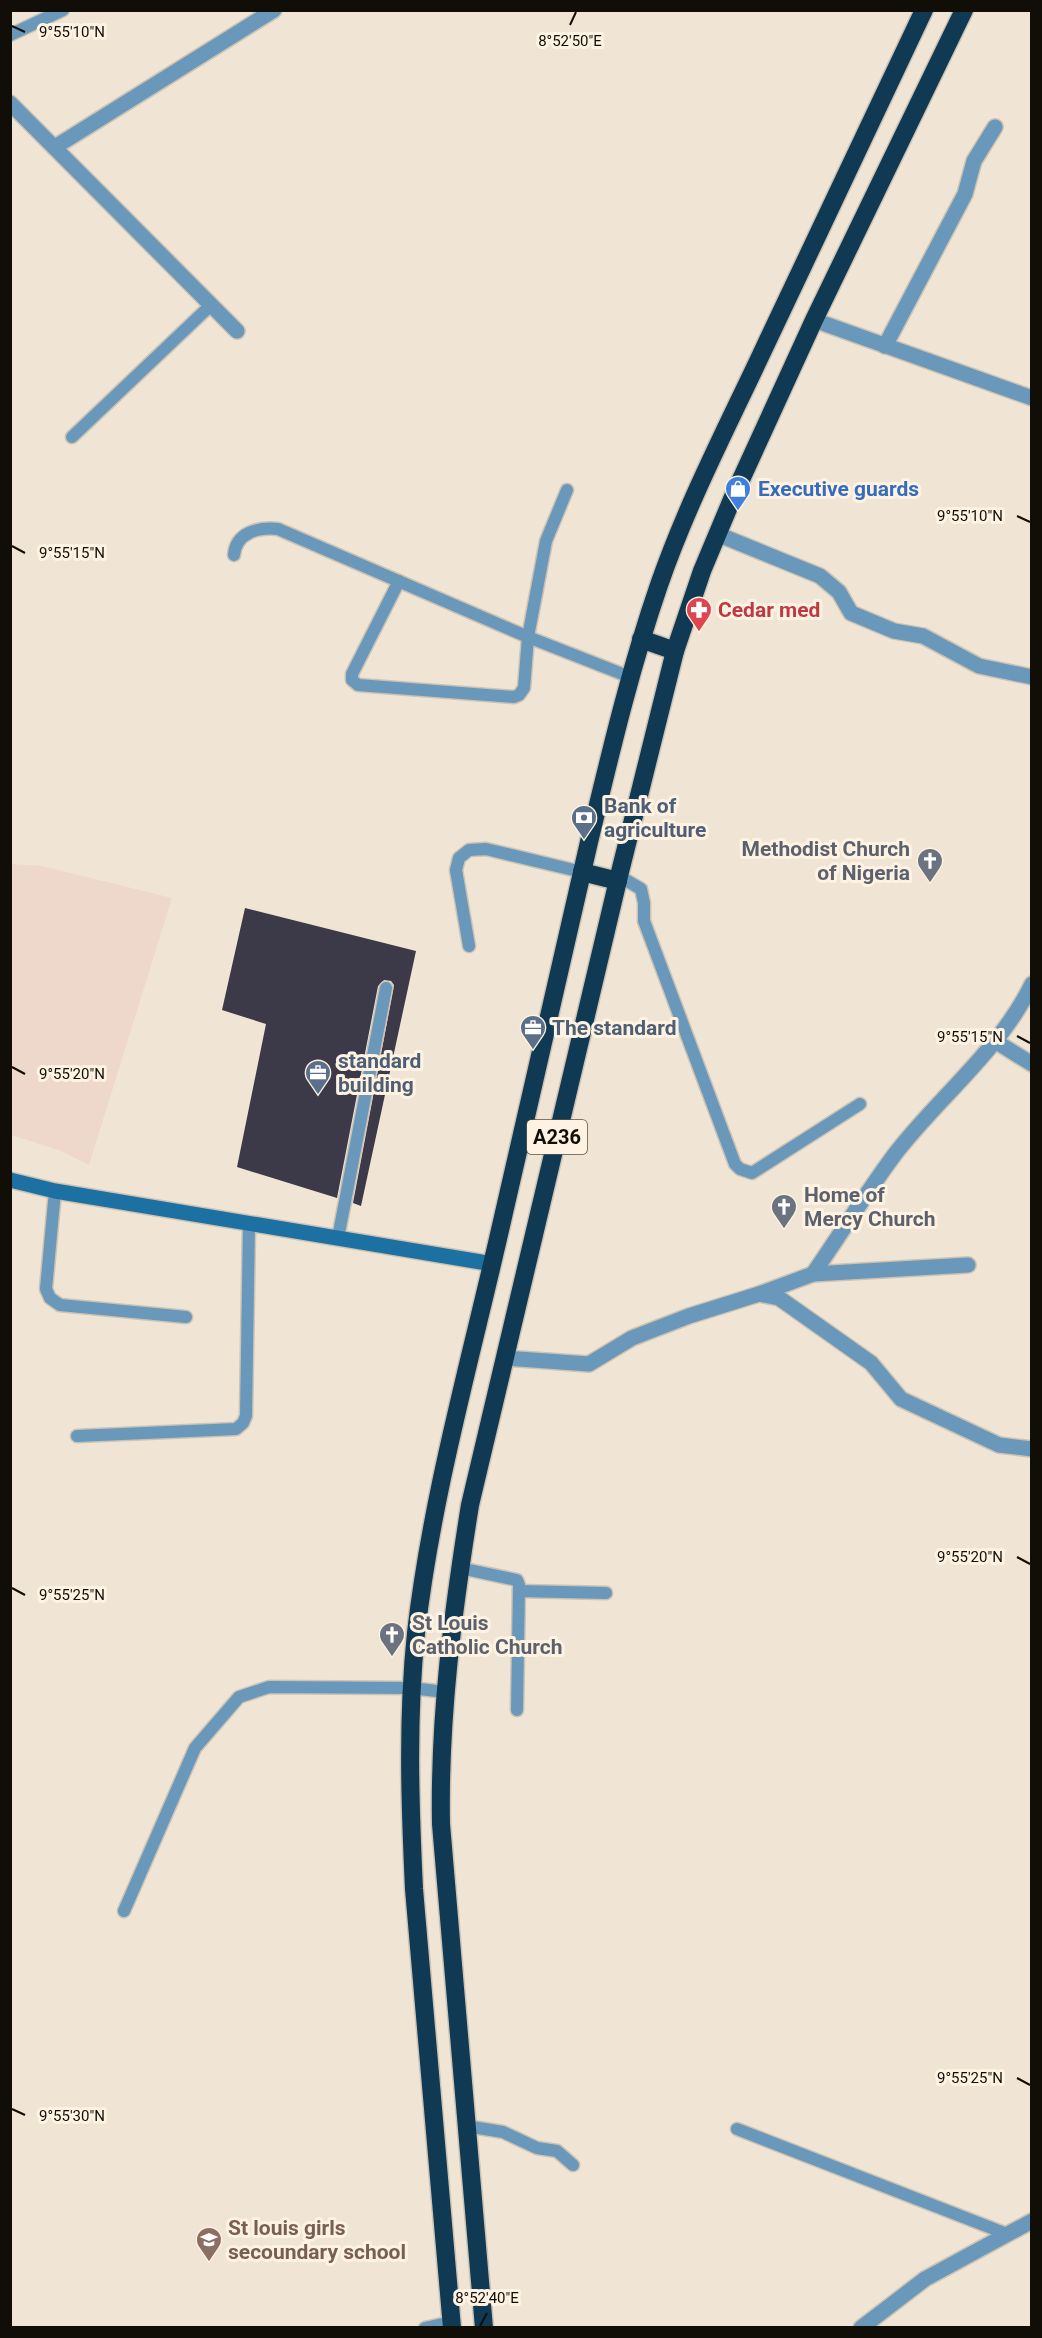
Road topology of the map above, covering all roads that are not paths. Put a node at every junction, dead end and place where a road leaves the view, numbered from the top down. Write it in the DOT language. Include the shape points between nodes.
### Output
graph roads {
  1 [pos="63,10"];
  2 [pos="274,10"];
  3 [pos="924,10"];
  4 [pos="964,10"];
  5 [pos="10,35"];
  6 [pos="10,103"];
  7 [pos="994,127"];
  8 [pos="55,147"];
  9 [pos="211,305"];
  10 [pos="814,320"];
  11 [pos="237,331"];
  12 [pos="885,346"];
  13 [pos="1032,398"];
  14 [pos="72,437"];
  15 [pos="567,490"];
  16 [pos="717,534"];
  17 [pos="234,555"];
  18 [pos="399,581"];
  19 [pos="528,636"];
  20 [pos="641,639"];
  21 [pos="675,651"];
  22 [pos="630,677"];
  23 [pos="1032,677"];
  24 [pos="582,872"];
  25 [pos="618,879"];
  26 [pos="469,946"];
  27 [pos="1032,984"];
  28 [pos="386,988"];
  29 [pos="995,1041"];
  30 [pos="1032,1064"];
  31 [pos="860,1104"];
  32 [pos="10,1180"];
  33 [pos="55,1191"];
  34 [pos="249,1223"];
  35 [pos="338,1238"];
  36 [pos="493,1264"];
  37 [pos="968,1265"];
  38 [pos="813,1274"];
  39 [pos="759,1294"];
  40 [pos="186,1317"];
  41 [pos="505,1358"];
  42 [pos="77,1436"];
  43 [pos="1032,1449"];
  44 [pos="460,1568"];
  45 [pos="519,1591"];
  46 [pos="606,1593"];
  47 [pos="411,1688"];
  48 [pos="445,1692"];
  49 [pos="517,1710"];
  50 [pos="124,1911"];
  51 [pos="466,2126"];
  52 [pos="737,2129"];
  53 [pos="573,2165"];
  54 [pos="1032,2221"];
  55 [pos="1007,2234"];
  56 [pos="451,2325"];
  57 [pos="425,2328"];
  58 [pos="484,2328"];
  59 [pos="861,2328"];
  1 -- 5 [label="lane"];
  2 -- 8 [label="street"];
  3 -- 20 [label="highway, A236" via="703,479 661,579"];
  4 -- 10 [label="highway, A236"];
  6 -- 8 [label="street"];
  7 -- 12 [label="street" via="974,161 965,194"];
  8 -- 9 [label="street"];
  9 -- 11 [label="street"];
  9 -- 14 [label="lane"];
  10 -- 12 [label="street"];
  10 -- 16 [label="highway, A236"];
  12 -- 13 [label="street"];
  15 -- 19 [label="lane" via="546,541"];
  16 -- 21 [label="highway, A236"];
  16 -- 23 [label="street" via="820,576 839,592 851,613 894,631 923,636 979,666"];
  17 -- 18 [label="lane" via="238,539 260,529 278,529"];
  18 -- 19 [label="lane"];
  18 -- 19 [label="lane" via="352,674 358,685 519,696 524,688"];
  19 -- 22 [label="lane"];
  20 -- 21 [label="highway"];
  20 -- 22 [label="highway, A236"];
  21 -- 25 [label="highway, A236"];
  22 -- 24 [label="highway, A236"];
  24 -- 25 [label="highway"];
  24 -- 26 [label="lane" via="486,849 469,850 459,858 456,870"];
  24 -- 36 [label="highway, A236"];
  25 -- 31 [label="lane" via="641,889 644,921 740,1169 752,1173"];
  25 -- 41 [label="highway, A236"];
  27 -- 29 [label="street"];
  28 -- 35 [label="lane"];
  29 -- 30 [label="street"];
  29 -- 38 [label="street" via="895,1154"];
  32 -- 33 [label="street"];
  33 -- 34 [label="street"];
  33 -- 40 [label="lane" via="46,1289 50,1298 60,1305"];
  34 -- 35 [label="street"];
  34 -- 42 [label="lane" via="243,1423 236,1429"];
  35 -- 36 [label="street"];
  36 -- 47 [label="highway, A236" via="430,1542"];
  37 -- 38 [label="street"];
  38 -- 39 [label="street"];
  39 -- 41 [label="street" via="632,1338 589,1364"];
  39 -- 43 [label="street" via="779,1298 871,1363 901,1399 999,1444"];
  41 -- 44 [label="highway, A236" via="470,1505"];
  44 -- 45 [label="lane" via="517,1580"];
  44 -- 48 [label="highway, A236"];
  45 -- 46 [label="lane"];
  45 -- 49 [label="lane"];
  47 -- 48 [label="lane"];
  47 -- 50 [label="lane" via="269,1687 239,1697 195,1748"];
  47 -- 56 [label="highway, A236" via="414,1889"];
  48 -- 51 [label="highway, A236" via="441,1824"];
  51 -- 53 [label="lane" via="503,2132 537,2148 557,2151"];
  51 -- 58 [label="highway, A236"];
  52 -- 55 [label="lane"];
  54 -- 55 [label="street"];
  55 -- 59 [label="street" via="926,2279"];
  56 -- 57 [label="lane"];
}
